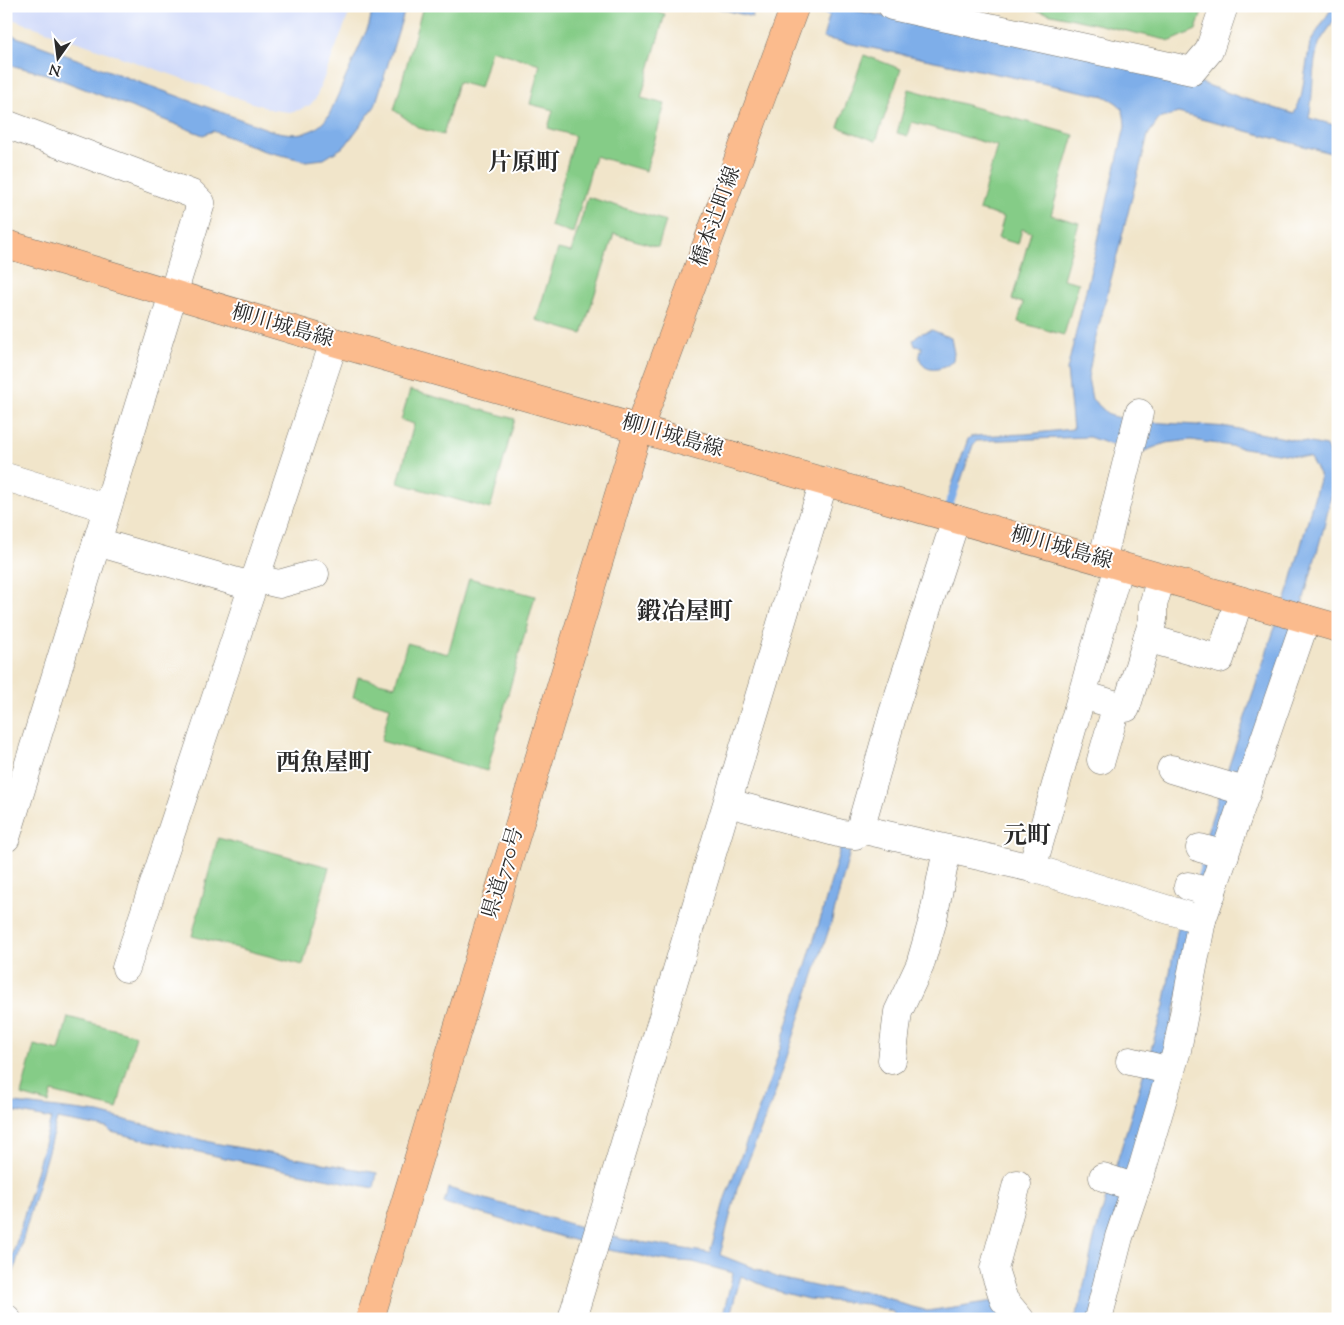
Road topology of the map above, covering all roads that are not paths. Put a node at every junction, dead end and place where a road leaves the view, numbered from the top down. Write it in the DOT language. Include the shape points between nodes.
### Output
graph roads {
  1 [pos="892,6"];
  2 [pos="1224,6"];
  3 [pos="792,16"];
  4 [pos="6,124"];
  5 [pos="6,244"];
  6 [pos="172,295"];
  7 [pos="334,342"];
  8 [pos="1139,413"];
  9 [pos="639,428"];
  10 [pos="6,477"];
  11 [pos="824,481"];
  12 [pos="107,508"];
  13 [pos="947,516"];
  14 [pos="97,542"];
  15 [pos="1111,563"];
  16 [pos="315,574"];
  17 [pos="1161,578"];
  18 [pos="252,582"];
  19 [pos="1238,600"];
  20 [pos="1293,616"];
  21 [pos="1338,628"];
  22 [pos="1147,638"];
  23 [pos="1082,696"];
  24 [pos="1117,705"];
  25 [pos="1101,760"];
  26 [pos="1171,769"];
  27 [pos="1244,791"];
  28 [pos="729,803"];
  29 [pos="852,832"];
  30 [pos="6,838"];
  31 [pos="947,850"];
  32 [pos="1032,868"];
  33 [pos="1192,917"];
  34 [pos="126,968"];
  35 [pos="892,1060"];
  36 [pos="1130,1061"];
  37 [pos="1167,1070"];
  38 [pos="1103,1177"];
  39 [pos="1017,1184"];
  40 [pos="1132,1187"];
  41 [pos="1018,1316"];
  42 [pos="370,1319"];
  43 [pos="572,1319"];
  44 [pos="1098,1319"];
  1 -- 2 [label="street" via="1192,70 1209,51"];
  3 -- 9 [label="main road, 橋本辻町線"];
  4 -- 6 [label="street" via="192,194 201,203"];
  5 -- 6 [label="main road, 柳川城島線"];
  6 -- 7 [label="main road, 柳川城島線"];
  6 -- 12 [label="street"];
  7 -- 9 [label="main road, 柳川城島線"];
  7 -- 18 [label="street"];
  8 -- 15 [label="street" via="1129,451"];
  9 -- 11 [label="main road, 柳川城島線"];
  9 -- 42 [label="main road, 県道770号"];
  10 -- 12 [label="street"];
  11 -- 13 [label="main road, 柳川城島線"];
  11 -- 28 [label="street"];
  12 -- 14 [label="street"];
  13 -- 15 [label="main road, 柳川城島線"];
  13 -- 29 [label="street" via="893,713"];
  14 -- 18 [label="street"];
  14 -- 30 [label="street"];
  15 -- 17 [label="main road, 柳川城島線"];
  15 -- 23 [label="street"];
  16 -- 18 [label="street" via="279,584"];
  17 -- 19 [label="main road, 柳川城島線"];
  17 -- 22 [label="street"];
  18 -- 34 [label="street" via="180,811"];
  19 -- 20 [label="main road, 柳川城島線"];
  19 -- 22 [label="street" via="1220,659"];
  20 -- 21 [label="main road, 柳川城島線"];
  20 -- 27 [label="street"];
  22 -- 24 [label="street" via="1126,708"];
  23 -- 24 [label="street"];
  23 -- 32 [label="street"];
  24 -- 25 [label="street"];
  26 -- 27 [label="street"];
  27 -- 33 [label="street" via="1214,852"];
  28 -- 29 [label="street"];
  28 -- 43 [label="street"];
  29 -- 31 [label="street"];
  31 -- 32 [label="street"];
  31 -- 35 [label="street" via="920,965 898,1012"];
  32 -- 33 [label="street"];
  33 -- 37 [label="street" via="1177,1050"];
  36 -- 37 [label="street"];
  37 -- 40 [label="street"];
  38 -- 40 [label="street"];
  39 -- 41 [label="street" via="994,1270 1004,1300"];
  40 -- 44 [label="street"];
}
